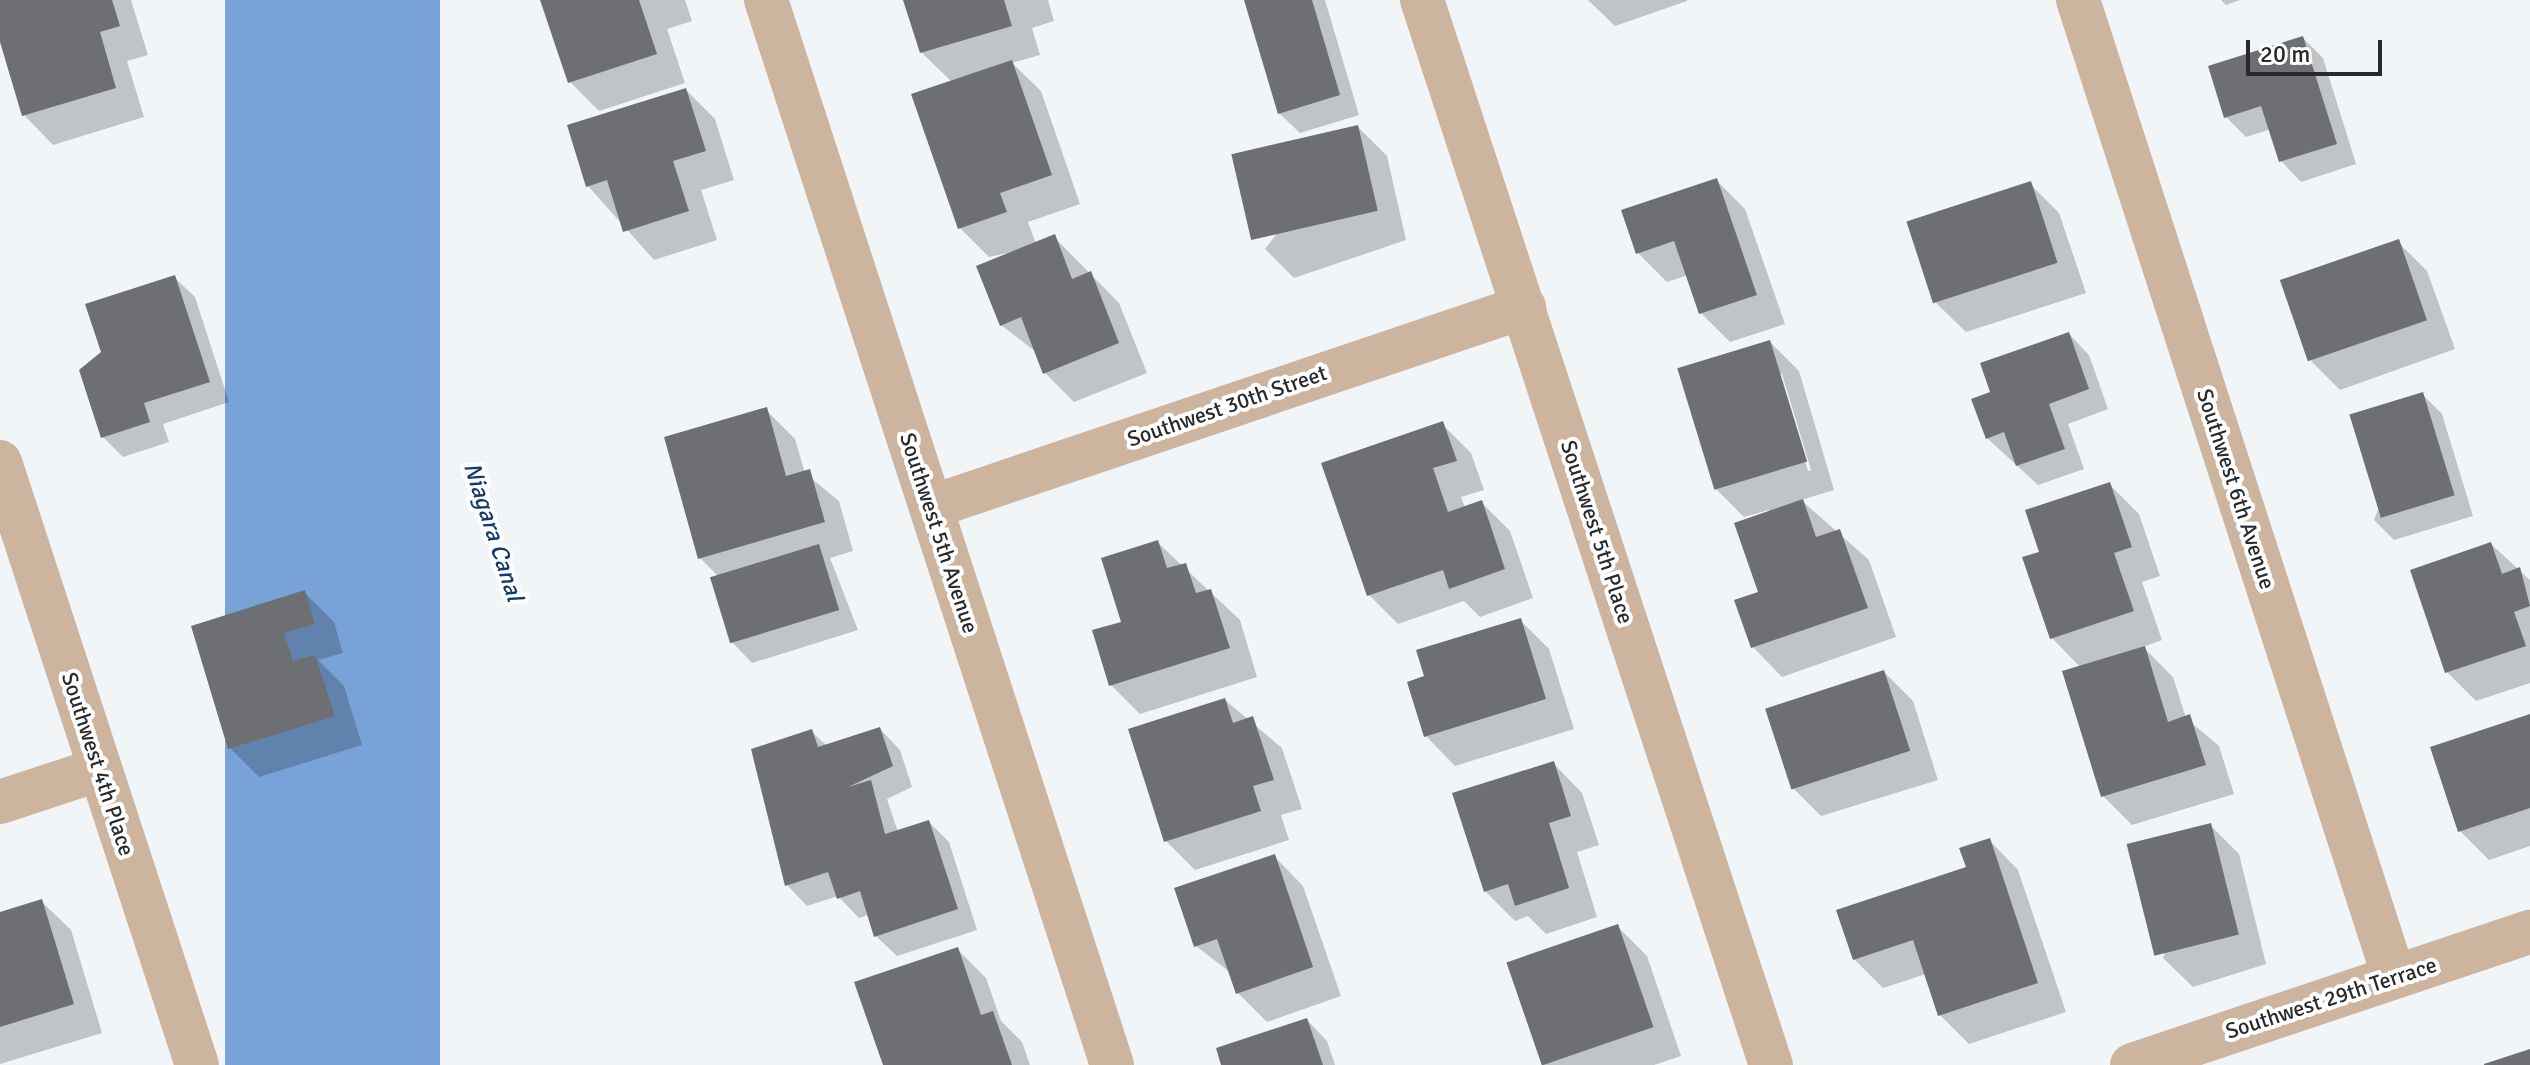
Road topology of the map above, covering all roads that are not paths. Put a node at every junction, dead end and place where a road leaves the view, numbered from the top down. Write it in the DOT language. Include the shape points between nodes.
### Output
graph roads {
  1 [pos="766,0"];
  2 [pos="1422,0"];
  3 [pos="2078,0"];
  4 [pos="1524,307"];
  5 [pos="0,462"];
  6 [pos="931,507"];
  7 [pos="100,769"];
  8 [pos="0,802"];
  9 [pos="2530,932"];
  10 [pos="2394,977"];
  11 [pos="197,1065"];
  12 [pos="1112,1065"];
  13 [pos="1771,1065"];
  14 [pos="2132,1065"];
  1 -- 6 [label="street, Southwest 5th Avenue"];
  2 -- 4 [label="street, Southwest 5th Place"];
  3 -- 10 [label="street, Southwest 6th Avenue"];
  4 -- 6 [label="street, Southwest 30th Street"];
  4 -- 13 [label="street, Southwest 5th Place"];
  5 -- 7 [label="street, Southwest 4th Place"];
  6 -- 12 [label="street, Southwest 5th Avenue"];
  7 -- 8 [label="street"];
  7 -- 11 [label="street, Southwest 4th Place"];
  9 -- 10 [label="street, Southwest 29th Terrace"];
  10 -- 14 [label="street, Southwest 29th Terrace"];
}
